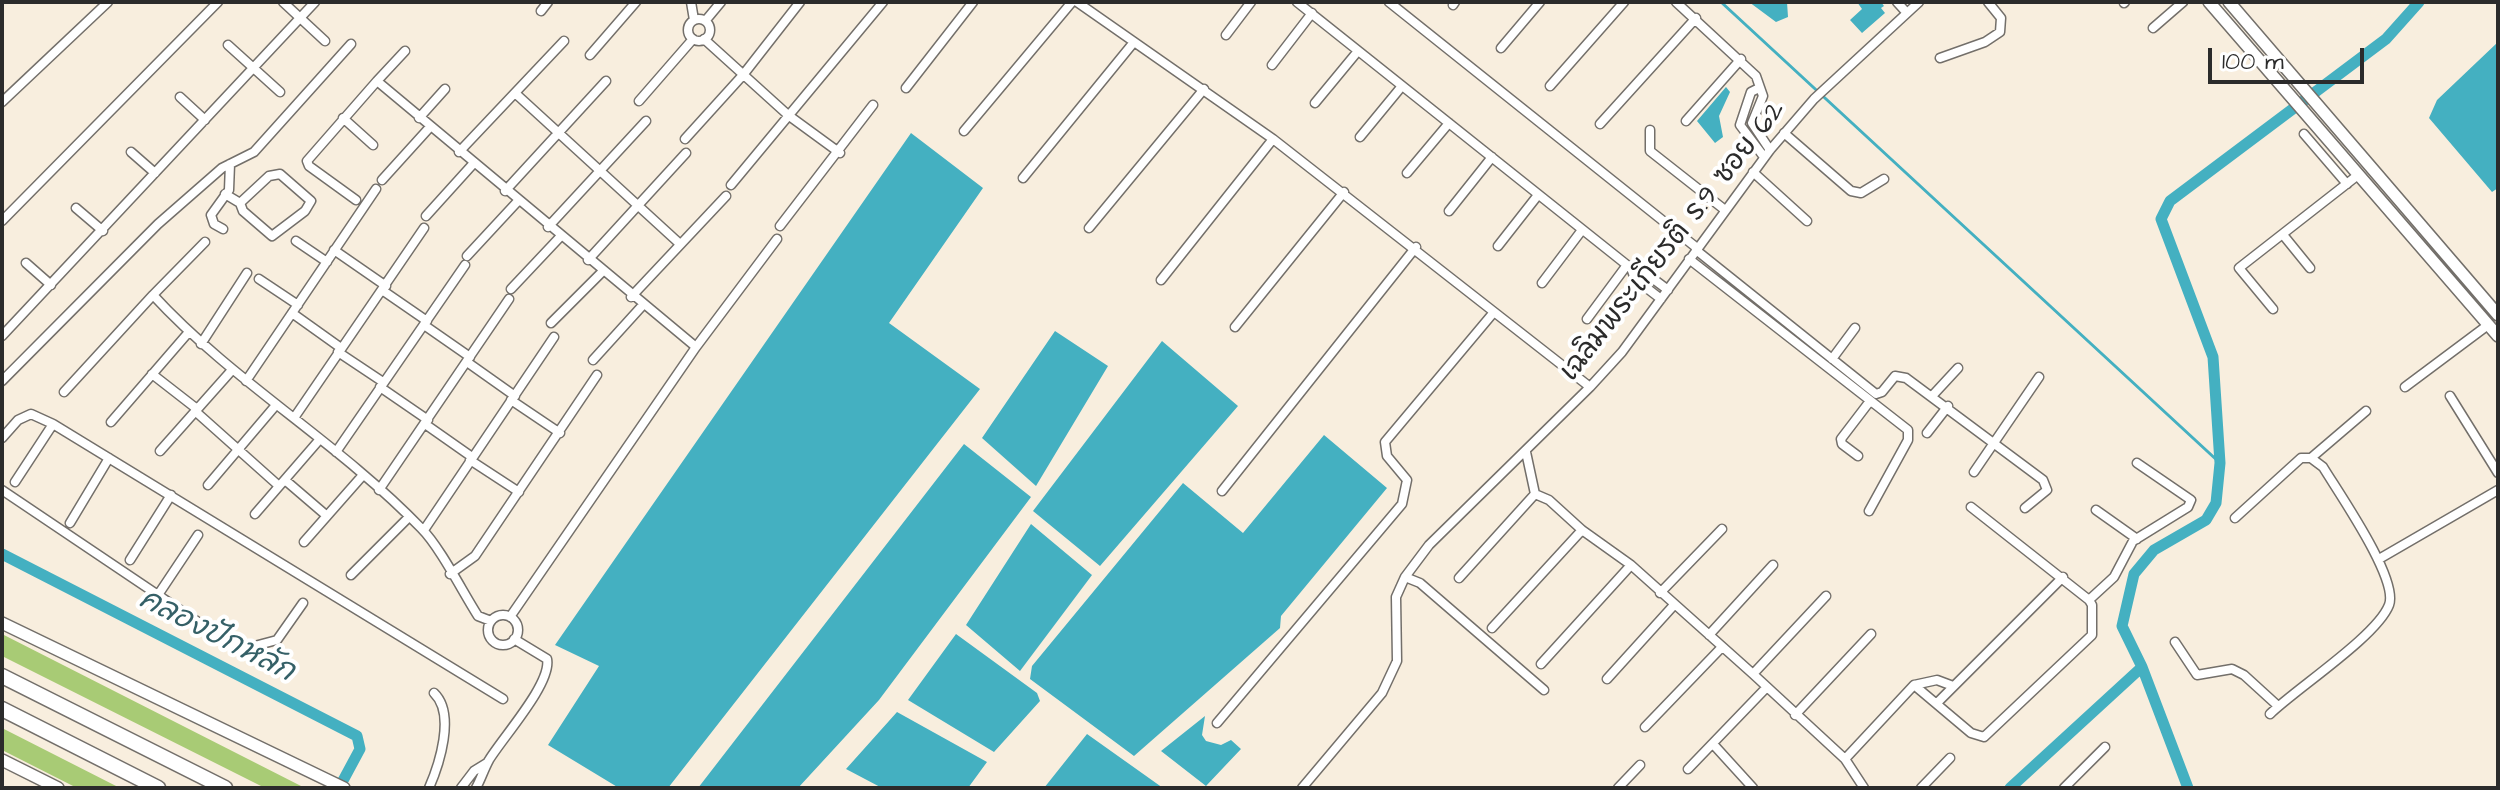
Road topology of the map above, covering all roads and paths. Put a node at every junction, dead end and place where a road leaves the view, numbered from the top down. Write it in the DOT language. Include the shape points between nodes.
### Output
graph roads {
  1 [pos="108,2"];
  2 [pos="218,2"];
  3 [pos="283,2"];
  4 [pos="315,2"];
  5 [pos="548,2"];
  6 [pos="636,2"];
  7 [pos="691,2"];
  8 [pos="721,2"];
  9 [pos="800,2"];
  10 [pos="883,2"];
  11 [pos="973,2"];
  12 [pos="1074,2"];
  13 [pos="1251,2"];
  14 [pos="1297,2"];
  15 [pos="1389,2"];
  16 [pos="1540,2"];
  17 [pos="1624,2"];
  18 [pos="1676,2"];
  19 [pos="1897,2"];
  20 [pos="1919,2"];
  21 [pos="1988,2"];
  22 [pos="2183,2"];
  23 [pos="2209,2"];
  24 [pos="2229,2"];
  25 [pos="541,11"];
  26 [pos="1312,13"];
  27 [pos="1907,13"];
  28 [pos="300,18"];
  29 [pos="1696,18"];
  30 [pos="694,20"];
  31 [pos="706,20"];
  32 [pos="2153,28"];
  33 [pos="1226,35"];
  34 [pos="693,39"];
  35 [pos="704,39"];
  36 [pos="325,41"];
  37 [pos="564,41"];
  38 [pos="1134,42"];
  39 [pos="351,44"];
  40 [pos="228,45"];
  41 [pos="1501,48"];
  42 [pos="405,51"];
  43 [pos="1358,51"];
  44 [pos="590,55"];
  45 [pos="1940,58"];
  46 [pos="1741,59"];
  47 [pos="1272,65"];
  48 [pos="254,69"];
  49 [pos="743,75"];
  50 [pos="377,81"];
  51 [pos="606,81"];
  52 [pos="1402,86"];
  53 [pos="1550,86"];
  54 [pos="906,88"];
  55 [pos="445,89"];
  56 [pos="1204,89"];
  57 [pos="280,92"];
  58 [pos="515,93"];
  59 [pos="180,97"];
  60 [pos="639,101"];
  61 [pos="2,102"];
  62 [pos="1315,103"];
  63 [pos="873,105"];
  64 [pos="788,115"];
  65 [pos="343,118"];
  66 [pos="419,118"];
  67 [pos="205,120"];
  68 [pos="646,121"];
  69 [pos="1686,121"];
  70 [pos="1449,123"];
  71 [pos="1600,124"];
  72 [pos="430,127"];
  73 [pos="1650,130"];
  74 [pos="964,131"];
  75 [pos="559,132"];
  76 [pos="1784,133"];
  77 [pos="2304,134"];
  78 [pos="1360,137"];
  79 [pos="685,139"];
  80 [pos="1273,139"];
  81 [pos="2342,144"];
  82 [pos="373,145"];
  83 [pos="131,152"];
  84 [pos="459,152"];
  85 [pos="686,153"];
  86 [pos="840,153"];
  87 [pos="1767,154"];
  88 [pos="1492,157"];
  89 [pos="230,164"];
  90 [pos="473,164"];
  91 [pos="601,170"];
  92 [pos="1753,172"];
  93 [pos="155,173"];
  94 [pos="1407,173"];
  95 [pos="2358,175"];
  96 [pos="1023,178"];
  97 [pos="1884,179"];
  98 [pos="382,180"];
  99 [pos="2347,184"];
  100 [pos="731,185"];
  101 [pos="376,189"];
  102 [pos="505,191"];
  103 [pos="1344,192"];
  104 [pos="225,194"];
  105 [pos="1538,195"];
  106 [pos="726,196"];
  107 [pos="356,200"];
  108 [pos="518,201"];
  109 [pos="240,203"];
  110 [pos="639,205"];
  111 [pos="76,208"];
  112 [pos="1725,210"];
  113 [pos="1449,211"];
  114 [pos="426,216"];
  115 [pos="2,221"];
  116 [pos="1807,221"];
  117 [pos="780,226"];
  118 [pos="548,227"];
  119 [pos="424,228"];
  120 [pos="1089,228"];
  121 [pos="223,229"];
  122 [pos="1582,230"];
  123 [pos="103,231"];
  124 [pos="2284,236"];
  125 [pos="560,237"];
  126 [pos="777,239"];
  127 [pos="296,241"];
  128 [pos="205,242"];
  129 [pos="680,244"];
  130 [pos="1498,246"];
  131 [pos="1416,247"];
  132 [pos="1696,249"];
  133 [pos="334,250"];
  134 [pos="1689,259"];
  135 [pos="588,260"];
  136 [pos="327,262"];
  137 [pos="26,263"];
  138 [pos="1629,267"];
  139 [pos="2310,268"];
  140 [pos="602,272"];
  141 [pos="247,273"];
  142 [pos="259,279"];
  143 [pos="1161,280"];
  144 [pos="1542,283"];
  145 [pos="51,285"];
  146 [pos="384,288"];
  147 [pos="1668,290"];
  148 [pos="153,295"];
  149 [pos="631,297"];
  150 [pos="1661,299"];
  151 [pos="642,306"];
  152 [pos="295,309"];
  153 [pos="2273,309"];
  154 [pos="2497,311"];
  155 [pos="1494,312"];
  156 [pos="1587,319"];
  157 [pos="426,323"];
  158 [pos="551,323"];
  159 [pos="2488,325"];
  160 [pos="1235,327"];
  161 [pos="1855,328"];
  162 [pos="188,333"];
  163 [pos="2,336"];
  164 [pos="2498,336"];
  165 [pos="554,337"];
  166 [pos="201,344"];
  167 [pos="696,347"];
  168 [pos="340,350"];
  169 [pos="1832,359"];
  170 [pos="468,360"];
  171 [pos="593,360"];
  172 [pos="1958,368"];
  173 [pos="232,370"];
  174 [pos="152,374"];
  175 [pos="597,375"];
  176 [pos="2039,377"];
  177 [pos="2,381"];
  178 [pos="246,381"];
  179 [pos="382,385"];
  180 [pos="1590,387"];
  181 [pos="2405,387"];
  182 [pos="64,392"];
  183 [pos="1933,395"];
  184 [pos="2450,396"];
  185 [pos="513,398"];
  186 [pos="1870,401"];
  187 [pos="276,405"];
  188 [pos="1948,406"];
  189 [pos="196,410"];
  190 [pos="2366,411"];
  191 [pos="294,418"];
  192 [pos="111,422"];
  193 [pos="426,422"];
  194 [pos="53,424"];
  195 [pos="560,433"];
  196 [pos="1927,433"];
  197 [pos="2,438"];
  198 [pos="320,439"];
  199 [pos="1995,443"];
  200 [pos="238,449"];
  201 [pos="160,451"];
  202 [pos="336,452"];
  203 [pos="1526,452"];
  204 [pos="1858,456"];
  205 [pos="109,458"];
  206 [pos="2307,458"];
  207 [pos="471,459"];
  208 [pos="2137,463"];
  209 [pos="1974,472"];
  210 [pos="2498,473"];
  211 [pos="363,475"];
  212 [pos="15,482"];
  213 [pos="282,483"];
  214 [pos="208,485"];
  215 [pos="2,490"];
  216 [pos="379,490"];
  217 [pos="2498,490"];
  218 [pos="1222,491"];
  219 [pos="519,492"];
  220 [pos="1535,494"];
  221 [pos="171,495"];
  222 [pos="1971,507"];
  223 [pos="2025,508"];
  224 [pos="2096,510"];
  225 [pos="1869,511"];
  226 [pos="255,514"];
  227 [pos="327,516"];
  228 [pos="409,517"];
  229 [pos="2235,518"];
  230 [pos="70,523"];
  231 [pos="1722,529"];
  232 [pos="424,530"];
  233 [pos="1582,530"];
  234 [pos="198,535"];
  235 [pos="2137,539"];
  236 [pos="304,542"];
  237 [pos="2379,559"];
  238 [pos="130,560"];
  239 [pos="1631,565"];
  240 [pos="1773,565"];
  241 [pos="450,574"];
  242 [pos="351,575"];
  243 [pos="1405,577"];
  244 [pos="2063,577"];
  245 [pos="1459,578"];
  246 [pos="1660,593"];
  247 [pos="158,595"];
  248 [pos="1826,596"];
  249 [pos="2089,600"];
  250 [pos="303,603"];
  251 [pos="1674,605"];
  252 [pos="510,617"];
  253 [pos="491,621"];
  254 [pos="2,623"];
  255 [pos="1492,628"];
  256 [pos="1871,634"];
  257 [pos="1709,635"];
  258 [pos="514,639"];
  259 [pos="2175,642"];
  260 [pos="1722,647"];
  261 [pos="1541,664"];
  262 [pos="1753,674"];
  263 [pos="2,676"];
  264 [pos="1607,679"];
  265 [pos="1914,685"];
  266 [pos="1953,686"];
  267 [pos="1766,688"];
  268 [pos="1544,690"];
  269 [pos="434,693"];
  270 [pos="503,699"];
  271 [pos="1937,703"];
  272 [pos="2278,706"];
  273 [pos="2,709"];
  274 [pos="2270,714"];
  275 [pos="1795,715"];
  276 [pos="1217,723"];
  277 [pos="1645,727"];
  278 [pos="1713,744"];
  279 [pos="2105,747"];
  280 [pos="1950,758"];
  281 [pos="1845,759"];
  282 [pos="2,760"];
  283 [pos="487,763"];
  284 [pos="1640,765"];
  285 [pos="1688,769"];
  286 [pos="58,788"];
  287 [pos="158,788"];
  288 [pos="225,788"];
  289 [pos="344,788"];
  290 [pos="429,788"];
  291 [pos="461,788"];
  292 [pos="476,788"];
  293 [pos="1302,788"];
  294 [pos="1618,788"];
  295 [pos="1753,788"];
  296 [pos="1864,788"];
  297 [pos="1921,788"];
  298 [pos="2064,788"];
  1 -- 61 [label="street"];
  2 -- 115 [label="street"];
  3 -- 28 [label="street"];
  4 -- 28 [label="street"];
  5 -- 25 [label="street"];
  6 -- 44 [label="street"];
  7 -- 30 [label="street"];
  8 -- 31 [label="street"];
  9 -- 49 [label="street"];
  10 -- 64 [label="street"];
  11 -- 54 [label="street"];
  12 -- 38 [label="street"];
  12 -- 74 [label="street"];
  13 -- 33 [label="street"];
  14 -- 26 [label="street"];
  15 -- 132 [label="street"];
  16 -- 41 [label="street"];
  17 -- 53 [label="street"];
  18 -- 29 [label="street"];
  19 -- 27 [label="street"];
  20 -- 27 [label="street, เฉลิมพระเกียรติ ร.9 ซอย 62"];
  21 -- 45 [label="street" via="2001,18 2000,32"];
  22 -- 32 [label="street"];
  23 -- 81 [label="main road"];
  24 -- 81 [label="main road"];
  26 -- 43 [label="street"];
  26 -- 47 [label="street"];
  27 -- 76 [label="street, เฉลิมพระเกียรติ ร.9 ซอย 62"];
  28 -- 36 [label="street"];
  28 -- 48 [label="street"];
  29 -- 46 [label="street"];
  29 -- 71 [label="street"];
  30 -- 31 [label="street"];
  30 -- 34 [label="street" via="689,25"];
  31 -- 35 [label="street" via="710,30"];
  34 -- 35 [label="street"];
  34 -- 60 [label="street"];
  35 -- 49 [label="street"];
  37 -- 58 [label="street"];
  38 -- 56 [label="street"];
  38 -- 96 [label="street"];
  39 -- 89 [label="street" via="254,152"];
  40 -- 48 [label="street"];
  42 -- 50 [label="street"];
  43 -- 52 [label="street"];
  43 -- 62 [label="street"];
  46 -- 69 [label="street"];
  46 -- 87 [label="street" via="1759,88 1751,92 1740,125"];
  48 -- 57 [label="street"];
  48 -- 67 [label="street"];
  49 -- 64 [label="street"];
  49 -- 79 [label="street"];
  50 -- 65 [label="street"];
  50 -- 66 [label="street"];
  51 -- 75 [label="street"];
  52 -- 70 [label="street"];
  52 -- 78 [label="street"];
  55 -- 66 [label="street"];
  56 -- 80 [label="street"];
  56 -- 120 [label="street"];
  58 -- 75 [label="street"];
  58 -- 84 [label="street"];
  59 -- 67 [label="street"];
  63 -- 86 [label="street"];
  64 -- 86 [label="street"];
  64 -- 100 [label="street"];
  65 -- 82 [label="street"];
  65 -- 107 [label="street" via="307,164"];
  66 -- 72 [label="street"];
  67 -- 93 [label="street"];
  68 -- 91 [label="street"];
  70 -- 88 [label="street"];
  70 -- 94 [label="street"];
  72 -- 84 [label="street"];
  72 -- 98 [label="street"];
  73 -- 112 [label="street" via="1650,151"];
  75 -- 91 [label="street"];
  75 -- 102 [label="street"];
  76 -- 87 [label="street, เฉลิมพระเกียรติ ร.9 ซอย 62"];
  76 -- 97 [label="street" via="1851,191 1861,193"];
  77 -- 99 [label="street"];
  80 -- 103 [label="street"];
  80 -- 143 [label="street"];
  81 -- 95 [label="main road"];
  81 -- 154 [label="main road"];
  83 -- 93 [label="street"];
  84 -- 90 [label="street"];
  85 -- 110 [label="street"];
  86 -- 117 [label="street"];
  87 -- 92 [label="street, เฉลิมพระเกียรติ ร.9 ซอย 62"];
  88 -- 105 [label="street"];
  88 -- 113 [label="street"];
  89 -- 104 [label="street"];
  89 -- 177 [label="street" via="158,224"];
  90 -- 102 [label="street"];
  90 -- 114 [label="street"];
  91 -- 110 [label="street"];
  91 -- 118 [label="street"];
  92 -- 112 [label="street, เฉลิมพระเกียรติ ร.9 ซอย 62"];
  92 -- 116 [label="street"];
  93 -- 123 [label="street"];
  95 -- 99 [label="street"];
  95 -- 159 [label="main road"];
  99 -- 124 [label="street"];
  101 -- 133 [label="street"];
  102 -- 108 [label="street"];
  103 -- 131 [label="street"];
  103 -- 160 [label="street"];
  104 -- 109 [label="street"];
  104 -- 121 [label="street" via="211,215"];
  105 -- 122 [label="street"];
  105 -- 130 [label="street"];
  106 -- 129 [label="street"];
  108 -- 118 [label="street"];
  108 -- 157 [label="street" via="466,260"];
  109 -- 109 [label="street" via="269,176 280,174 311,201 275,236"];
  110 -- 129 [label="street"];
  110 -- 135 [label="street"];
  111 -- 123 [label="street"];
  112 -- 132 [label="street, เฉลิมพระเกียรติ ร.9 ซอย 62"];
  118 -- 125 [label="street"];
  119 -- 146 [label="street"];
  122 -- 138 [label="street"];
  122 -- 144 [label="street"];
  123 -- 145 [label="street"];
  124 -- 139 [label="street"];
  124 -- 153 [label="street" via="2239,268"];
  125 -- 135 [label="street"];
  125 -- 170 [label="street" via="510,294"];
  126 -- 167 [label="street"];
  127 -- 136 [label="street"];
  128 -- 148 [label="street"];
  129 -- 149 [label="street"];
  131 -- 155 [label="street"];
  131 -- 218 [label="street"];
  132 -- 134 [label="street, เฉลิมพระเกียรติ ร.9 ซอย 62"];
  132 -- 169 [label="street"];
  133 -- 136 [label="street"];
  133 -- 146 [label="street"];
  134 -- 147 [label="street, เฉลิมพระเกียรติ ร.9 ซอย 62"];
  134 -- 186 [label="street"];
  135 -- 140 [label="street"];
  136 -- 152 [label="street"];
  137 -- 145 [label="street"];
  138 -- 147 [label="street"];
  138 -- 150 [label="street" via="1635,279"];
  138 -- 156 [label="street"];
  140 -- 149 [label="street"];
  140 -- 158 [label="street"];
  141 -- 166 [label="street"];
  142 -- 152 [label="street"];
  145 -- 163 [label="street"];
  146 -- 157 [label="street"];
  146 -- 168 [label="street"];
  147 -- 150 [label="street, เฉลิมพระเกียรติ ร.9 ซอย 62"];
  148 -- 162 [label="street"];
  148 -- 182 [label="street"];
  149 -- 151 [label="street"];
  150 -- 180 [label="street, เฉลิมพระเกียรติ ร.9 ซอย 62"];
  151 -- 167 [label="street"];
  151 -- 171 [label="street"];
  152 -- 168 [label="street"];
  152 -- 178 [label="street"];
  155 -- 180 [label="street"];
  155 -- 276 [label="street" via="1385,442 1387,456 1407,480 1402,504"];
  157 -- 170 [label="street"];
  157 -- 179 [label="street"];
  159 -- 164 [label="main road"];
  159 -- 181 [label="street"];
  161 -- 169 [label="street"];
  162 -- 166 [label="street"];
  162 -- 174 [label="street"];
  165 -- 185 [label="street"];
  166 -- 173 [label="street"];
  167 -- 252 [label="street"];
  168 -- 179 [label="street"];
  168 -- 191 [label="street"];
  169 -- 183 [label="street" via="1876,394 1898,375"];
  170 -- 185 [label="street"];
  170 -- 193 [label="street"];
  172 -- 183 [label="street"];
  173 -- 178 [label="street"];
  173 -- 189 [label="street"];
  174 -- 189 [label="street"];
  174 -- 192 [label="street"];
  175 -- 195 [label="street"];
  176 -- 199 [label="street"];
  178 -- 187 [label="street"];
  179 -- 193 [label="street"];
  179 -- 202 [label="street"];
  180 -- 203 [label="street, เฉลิมพระเกียรติ ร.9 ซอย 62"];
  183 -- 188 [label="street"];
  184 -- 210 [label="street"];
  185 -- 195 [label="street"];
  185 -- 207 [label="street"];
  186 -- 204 [label="street" via="1841,439"];
  186 -- 225 [label="street" via="1909,435"];
  187 -- 191 [label="street"];
  187 -- 200 [label="street"];
  188 -- 196 [label="street"];
  188 -- 199 [label="street"];
  189 -- 200 [label="street"];
  189 -- 201 [label="street"];
  190 -- 206 [label="street"];
  191 -- 198 [label="street"];
  193 -- 207 [label="street"];
  193 -- 216 [label="street"];
  194 -- 197 [label="street" via="31,414"];
  194 -- 205 [label="street"];
  194 -- 212 [label="street"];
  195 -- 219 [label="street"];
  198 -- 202 [label="street"];
  198 -- 213 [label="street"];
  199 -- 209 [label="street"];
  199 -- 223 [label="street" via="2047,483 2047,490"];
  200 -- 213 [label="street"];
  200 -- 214 [label="street"];
  202 -- 211 [label="street"];
  203 -- 220 [label="street"];
  203 -- 243 [label="street, เฉลิมพระเกียรติ ร.9 ซอย 62" via="1429,545"];
  205 -- 221 [label="street"];
  205 -- 230 [label="street"];
  206 -- 229 [label="street"];
  206 -- 237 [label="street" via="2323,467"];
  207 -- 219 [label="street"];
  207 -- 232 [label="street"];
  208 -- 235 [label="street" via="2191,500"];
  211 -- 216 [label="street"];
  211 -- 227 [label="street"];
  213 -- 226 [label="street"];
  213 -- 227 [label="street"];
  215 -- 247 [label="street"];
  216 -- 228 [label="street"];
  217 -- 237 [label="street"];
  219 -- 241 [label="street" via="475,556"];
  220 -- 233 [label="street"];
  220 -- 245 [label="street"];
  221 -- 238 [label="street"];
  221 -- 270 [label="street"];
  222 -- 244 [label="street"];
  224 -- 235 [label="street"];
  227 -- 236 [label="street"];
  228 -- 232 [label="street"];
  228 -- 242 [label="street"];
  231 -- 246 [label="street"];
  232 -- 241 [label="street"];
  233 -- 239 [label="street"];
  233 -- 255 [label="street"];
  234 -- 247 [label="street"];
  235 -- 249 [label="street" via="2114,577"];
  237 -- 272 [label="street" via="2389,605 2352,647"];
  239 -- 246 [label="street"];
  239 -- 261 [label="street"];
  240 -- 257 [label="street"];
  241 -- 253 [label="street" via="478,616"];
  243 -- 268 [label="street" via="1420,583"];
  243 -- 293 [label="street, เฉลิมพระเกียรติ ร.9 ซอย 62" via="1396,597 1399,647 1391,676"];
  244 -- 249 [label="street"];
  244 -- 266 [label="street"];
  246 -- 251 [label="street"];
  247 -- 250 [label="street" via="213,632 252,649 277,640"];
  248 -- 262 [label="street"];
  249 -- 271 [label="street" via="2092,635 1984,737 1971,733"];
  251 -- 257 [label="street"];
  251 -- 264 [label="street"];
  252 -- 253 [label="street"];
  252 -- 258 [label="street" via="518,629"];
  253 -- 258 [label="street" via="493,641 506,645"];
  254 -- 289 [label="main road"];
  256 -- 275 [label="street"];
  257 -- 260 [label="street"];
  258 -- 283 [label="street" via="547,659 548,666"];
  259 -- 272 [label="street" via="2197,675 2232,669"];
  260 -- 262 [label="street"];
  260 -- 277 [label="street"];
  262 -- 267 [label="street"];
  263 -- 288 [label="highway"];
  265 -- 266 [label="street" via="1937,680"];
  265 -- 271 [label="street"];
  265 -- 281 [label="street"];
  266 -- 271 [label="street"];
  267 -- 275 [label="street"];
  267 -- 278 [label="street"];
  269 -- 290 [label="street" via="441,707 443,746"];
  272 -- 274 [label="street"];
  273 -- 287 [label="highway"];
  275 -- 281 [label="street"];
  278 -- 285 [label="street"];
  278 -- 295 [label="street"];
  279 -- 298 [label="street"];
  280 -- 297 [label="street"];
  281 -- 296 [label="street"];
  282 -- 286 [label="main road"];
  283 -- 291 [label="street"];
  283 -- 292 [label="street"];
  284 -- 294 [label="street"];
}
